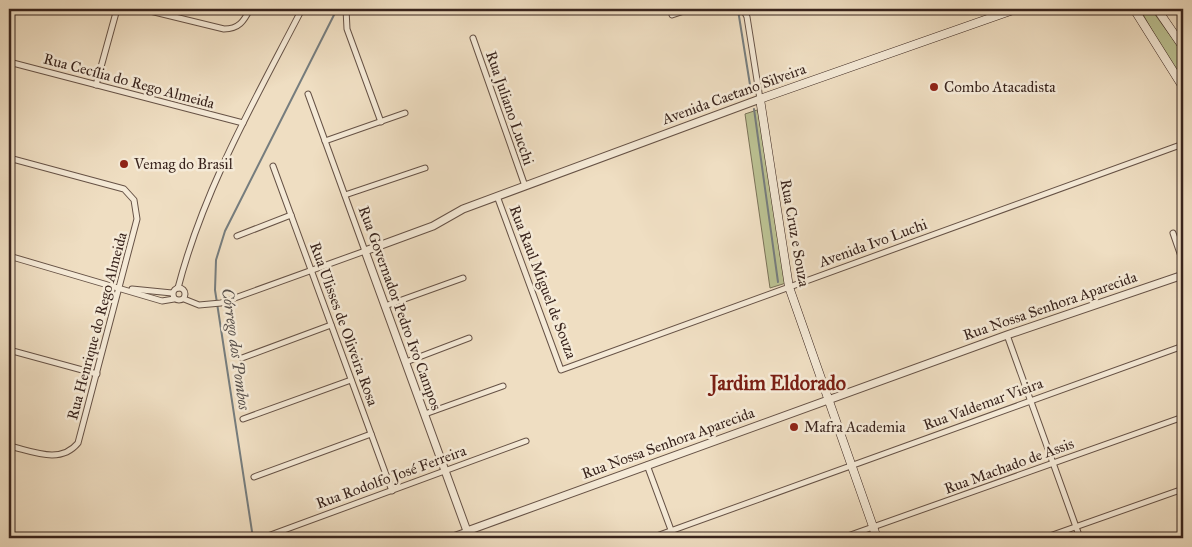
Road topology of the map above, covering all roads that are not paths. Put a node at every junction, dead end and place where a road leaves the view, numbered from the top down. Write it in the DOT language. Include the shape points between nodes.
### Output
graph roads {
  1 [pos="11,9"];
  2 [pos="117,9"];
  3 [pos="142,9"];
  4 [pos="250,9"];
  5 [pos="302,9"];
  6 [pos="346,9"];
  7 [pos="690,9"];
  8 [pos="743,9"];
  9 [pos="1016,9"];
  10 [pos="1134,9"];
  11 [pos="1157,9"];
  12 [pos="672,15"];
  13 [pos="9,18"];
  14 [pos="472,38"];
  15 [pos="1183,47"];
  16 [pos="9,62"];
  17 [pos="1183,76"];
  18 [pos="96,85"];
  19 [pos="1183,86"];
  20 [pos="308,94"];
  21 [pos="760,99"];
  22 [pos="405,113"];
  23 [pos="381,122"];
  24 [pos="243,123"];
  25 [pos="325,141"];
  26 [pos="1183,144"];
  27 [pos="9,158"];
  28 [pos="273,166"];
  29 [pos="425,168"];
  30 [pos="525,186"];
  31 [pos="344,195"];
  32 [pos="497,196"];
  33 [pos="291,215"];
  34 [pos="1173,233"];
  35 [pos="237,236"];
  36 [pos="365,251"];
  37 [pos="9,256"];
  38 [pos="1183,262"];
  39 [pos="311,270"];
  40 [pos="1183,275"];
  41 [pos="463,278"];
  42 [pos="119,287"];
  43 [pos="789,287"];
  44 [pos="178,288"];
  45 [pos="173,296"];
  46 [pos="184,299"];
  47 [pos="385,306"];
  48 [pos="332,325"];
  49 [pos="1007,335"];
  50 [pos="469,338"];
  51 [pos="1183,346"];
  52 [pos="9,350"];
  53 [pos="242,358"];
  54 [pos="406,362"];
  55 [pos="571,366"];
  56 [pos="97,374"];
  57 [pos="351,380"];
  58 [pos="502,386"];
  59 [pos="827,400"];
  60 [pos="1031,400"];
  61 [pos="425,414"];
  62 [pos="1183,416"];
  63 [pos="243,419"];
  64 [pos="371,434"];
  65 [pos="526,441"];
  66 [pos="9,446"];
  67 [pos="1053,464"];
  68 [pos="647,465"];
  69 [pos="850,466"];
  70 [pos="445,471"];
  71 [pos="254,477"];
  72 [pos="1183,489"];
  73 [pos="392,491"];
  74 [pos="873,527"];
  75 [pos="1076,527"];
  76 [pos="671,531"];
  77 [pos="468,535"];
  78 [pos="265,537"];
  79 [pos="447,538"];
  80 [pos="651,538"];
  81 [pos="674,538"];
  82 [pos="842,538"];
  83 [pos="877,538"];
  84 [pos="1044,538"];
  85 [pos="1080,538"];
  1 -- 13 [label="street"];
  2 -- 18 [label="street"];
  3 -- 4 [label="street" via="224,29 233,29 241,24"];
  5 -- 24 [label="street"];
  6 -- 23 [label="street" via="347,29"];
  7 -- 12 [label="street"];
  8 -- 21 [label="street" via="747,16"];
  9 -- 21 [label="main road, Avenida Caetano Silveira"];
  10 -- 19 [label="main road"];
  11 -- 15 [label="main road"];
  14 -- 30 [label="street, Rua Juliano Lucchi"];
  16 -- 18 [label="street, Rua Cecília do Rego Almeida"];
  17 -- 19 [label="main road"];
  18 -- 24 [label="street, Rua Cecília do Rego Almeida"];
  20 -- 25 [label="street, Rua Governador Pedro Ivo Campos"];
  21 -- 30 [label="street, Avenida Caetano Silveira"];
  21 -- 43 [label="main road, Rua Cruz e Souza"];
  22 -- 23 [label="street"];
  23 -- 25 [label="street"];
  24 -- 44 [label="street" via="199,217"];
  25 -- 31 [label="street, Rua Governador Pedro Ivo Campos"];
  26 -- 43 [label="street, Avenida Ivo Luchi"];
  27 -- 42 [label="street, Rua Henrique do Rego Almeida" via="116,186 124,189 134,200 136,228"];
  28 -- 33 [label="street, Rua Ulisses de Oliveira Rosa"];
  29 -- 31 [label="street"];
  30 -- 32 [label="street, Avenida Caetano Silveira"];
  31 -- 36 [label="street, Rua Governador Pedro Ivo Campos"];
  32 -- 36 [label="street, Avenida Caetano Silveira" via="462,209 433,226"];
  32 -- 55 [label="street, Rua Raul Miguel de Souza" via="562,370"];
  33 -- 35 [label="street"];
  33 -- 39 [label="street, Rua Ulisses de Oliveira Rosa"];
  34 -- 38 [label="street"];
  36 -- 39 [label="street"];
  36 -- 47 [label="street, Rua Governador Pedro Ivo Campos"];
  37 -- 42 [label="street"];
  39 -- 46 [label="street" via="221,303 192,304"];
  39 -- 48 [label="street, Rua Ulisses de Oliveira Rosa"];
  40 -- 49 [label="street, Rua Nossa Senhora Aparecida"];
  41 -- 47 [label="street"];
  42 -- 45 [label="street" via="162,301"];
  42 -- 56 [label="street, Rua Henrique do Rego Almeida"];
  43 -- 55 [label="street, Avenida Ivo Luchi"];
  43 -- 59 [label="main road, Rua Cruz e Souza"];
  44 -- 45 [label="street"];
  44 -- 46 [label="street" via="184,291"];
  45 -- 46 [label="street" via="179,301"];
  47 -- 54 [label="street, Rua Governador Pedro Ivo Campos"];
  48 -- 53 [label="street"];
  48 -- 57 [label="street, Rua Ulisses de Oliveira Rosa"];
  49 -- 59 [label="street, Rua Nossa Senhora Aparecida"];
  49 -- 60 [label="street"];
  50 -- 54 [label="street"];
  51 -- 60 [label="street, Rua Valdemar Vieira"];
  52 -- 56 [label="street"];
  54 -- 61 [label="street, Rua Governador Pedro Ivo Campos"];
  56 -- 66 [label="street, Rua Henrique do Rego Almeida" via="80,438 67,454 47,455"];
  57 -- 63 [label="street"];
  57 -- 64 [label="street, Rua Ulisses de Oliveira Rosa"];
  58 -- 61 [label="street"];
  59 -- 68 [label="street, Rua Nossa Senhora Aparecida"];
  59 -- 69 [label="main road, Rua Cruz e Souza"];
  60 -- 67 [label="street"];
  60 -- 69 [label="street, Rua Valdemar Vieira"];
  61 -- 70 [label="street, Rua Governador Pedro Ivo Campos"];
  62 -- 67 [label="street, Rua Machado de Assis"];
  64 -- 71 [label="street"];
  64 -- 73 [label="street, Rua Ulisses de Oliveira Rosa"];
  65 -- 70 [label="street, Rua Rodolfo José Ferreira"];
  67 -- 74 [label="street, Rua Machado de Assis"];
  67 -- 75 [label="street"];
  68 -- 76 [label="street"];
  68 -- 77 [label="street, Rua Nossa Senhora Aparecida"];
  69 -- 74 [label="main road, Rua Cruz e Souza"];
  69 -- 76 [label="street, Rua Valdemar Vieira"];
  70 -- 73 [label="street, Rua Rodolfo José Ferreira"];
  70 -- 77 [label="street, Rua Governador Pedro Ivo Campos"];
  72 -- 75 [label="street"];
  73 -- 78 [label="street, Rua Rodolfo José Ferreira"];
  74 -- 82 [label="street, Rua Machado de Assis"];
  74 -- 83 [label="main road, Rua Cruz e Souza"];
  75 -- 84 [label="street"];
  75 -- 85 [label="street"];
  76 -- 80 [label="street, Rua Valdemar Vieira"];
  76 -- 81 [label="street"];
  77 -- 79 [label="street, Rua Nossa Senhora Aparecida"];
}
